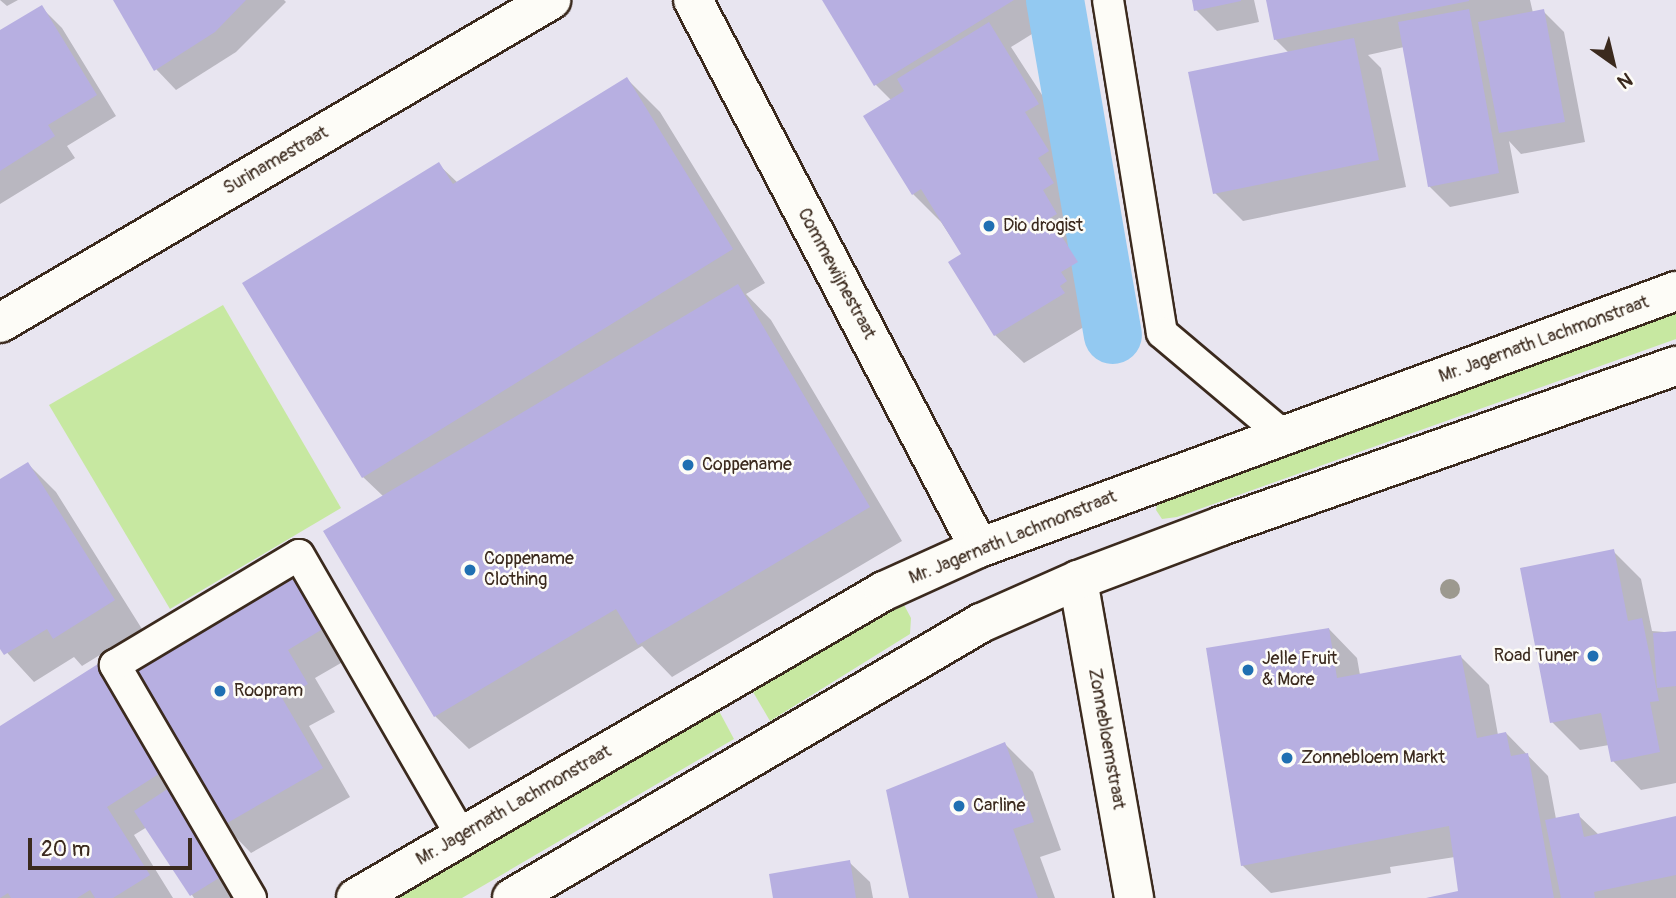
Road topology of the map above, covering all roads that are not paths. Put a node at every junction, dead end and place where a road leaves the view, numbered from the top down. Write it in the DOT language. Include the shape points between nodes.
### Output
graph roads {
  1 [pos="551,0"];
  2 [pos="692,0"];
  3 [pos="1108,0"];
  4 [pos="1676,291"];
  5 [pos="0,323"];
  6 [pos="1676,366"];
  7 [pos="1282,434"];
  8 [pos="979,548"];
  9 [pos="1078,580"];
  10 [pos="462,837"];
  11 [pos="251,898"];
  12 [pos="356,898"];
  13 [pos="512,898"];
  14 [pos="1134,898"];
  1 -- 5 [label="main road, Surinamestraat"];
  2 -- 8 [label="main road, Commewijnestraat"];
  3 -- 7 [label="lane" via="1162,333"];
  4 -- 7 [label="main road, Mr. Jagernath Lachmonstraat"];
  6 -- 9 [label="main road" via="1467,437"];
  7 -- 8 [label="main road, Mr. Jagernath Lachmonstraat"];
  8 -- 10 [label="main road, Mr. Jagernath Lachmonstraat" via="884,591"];
  9 -- 13 [label="main road" via="981,623"];
  9 -- 14 [label="main road, Zonnebloemstraat"];
  10 -- 11 [label="lane" via="299,555 115,665"];
  10 -- 12 [label="main road, Mr. Jagernath Lachmonstraat"];
}
